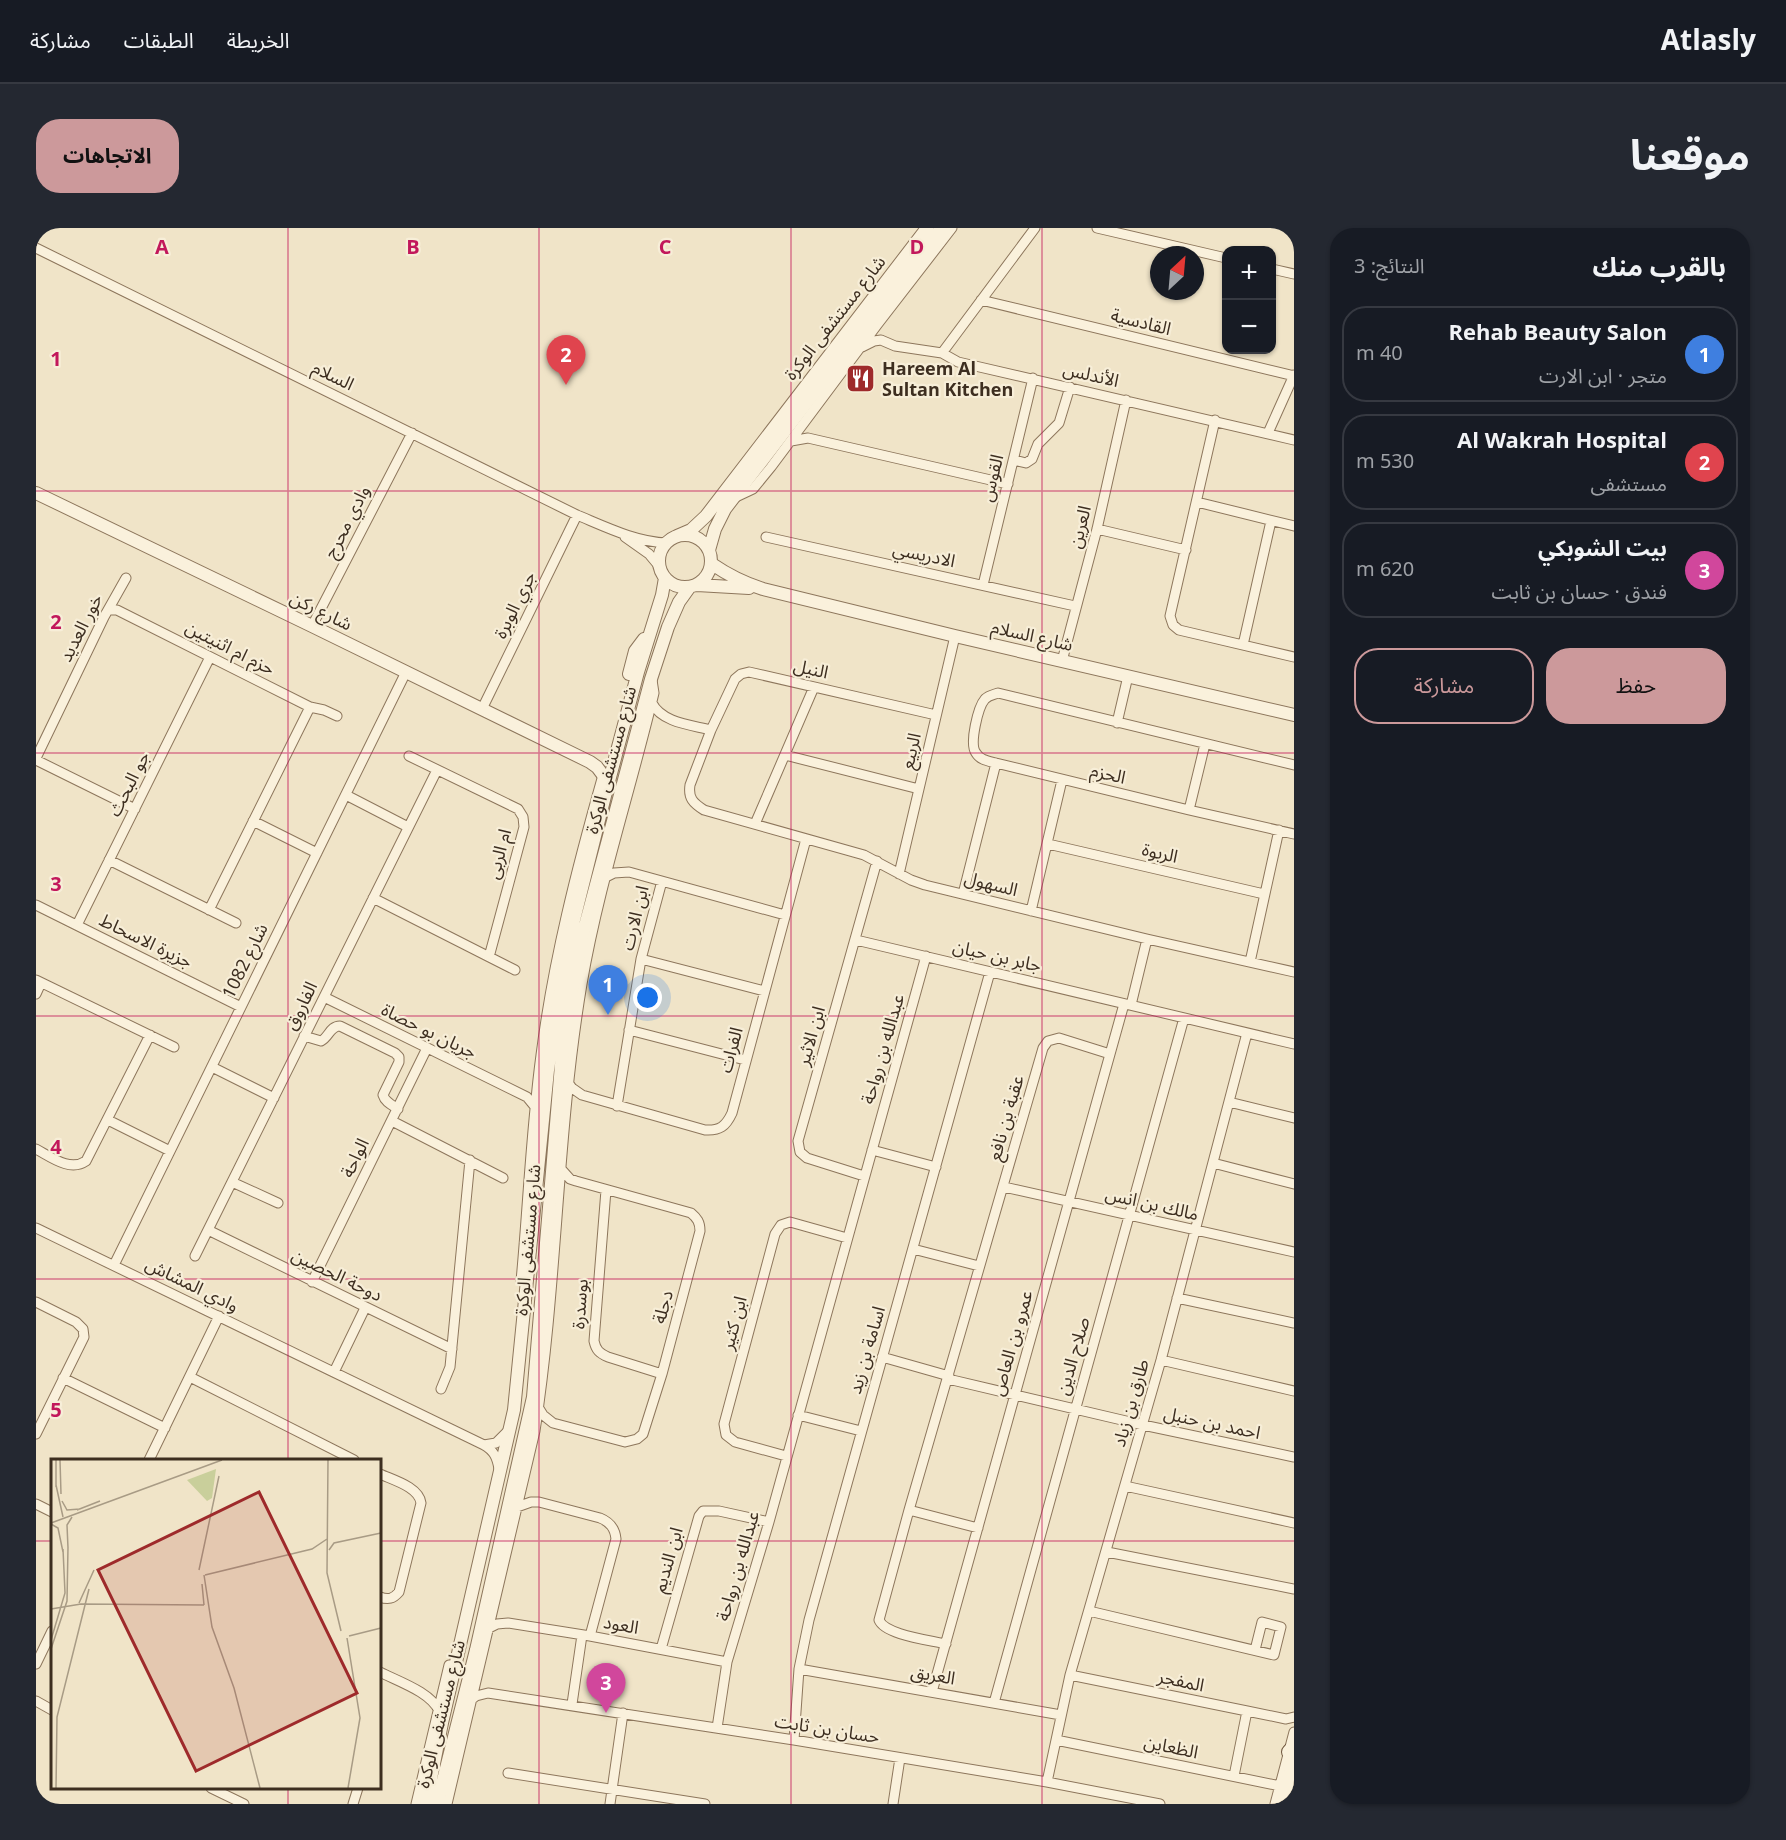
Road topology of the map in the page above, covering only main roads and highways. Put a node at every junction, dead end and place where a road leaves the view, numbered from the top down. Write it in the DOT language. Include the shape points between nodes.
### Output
graph roads {
  1 [pos="1292,1753"];
  2 [pos="1294,1798"];
  3 [pos="1283,1804"];
  4 [pos="1293,1804"];
  1 -- 3 [label="main road"];
  2 -- 4 [label="main road"];
}
